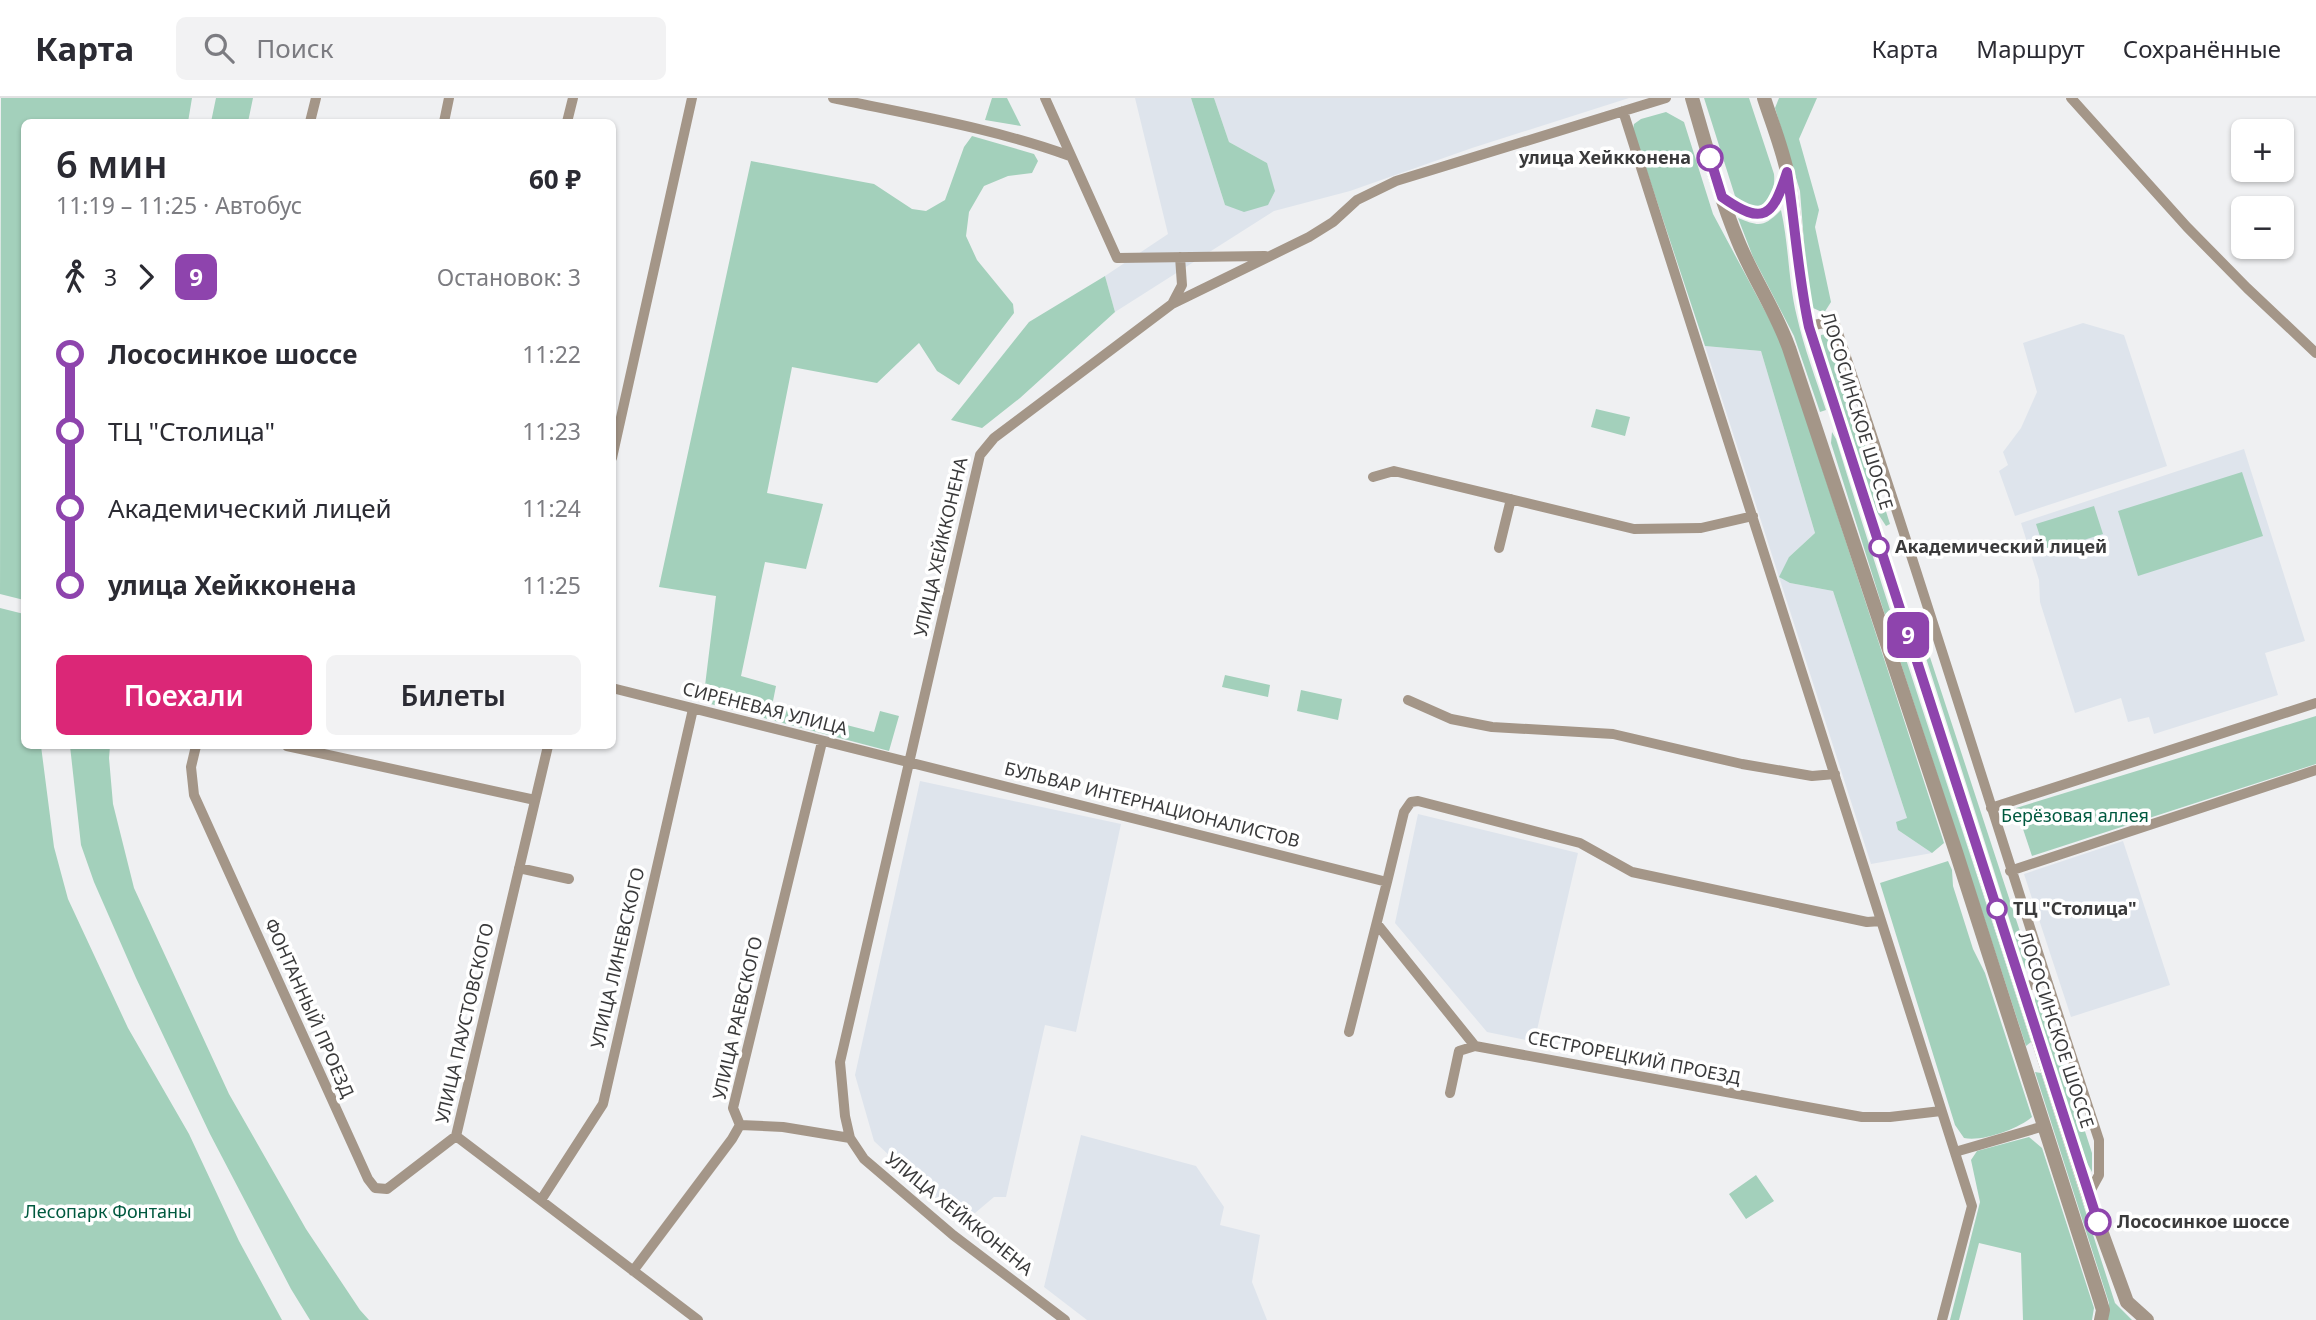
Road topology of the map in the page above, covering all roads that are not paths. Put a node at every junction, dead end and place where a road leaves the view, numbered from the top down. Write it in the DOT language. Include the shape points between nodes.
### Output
graph roads {
  1 [pos="316,98"];
  2 [pos="449,98"];
  3 [pos="573,98"];
  4 [pos="692,98"];
  5 [pos="832,98"];
  6 [pos="1045,98"];
  7 [pos="1666,98"];
  8 [pos="1692,98"];
  9 [pos="2071,98"];
  10 [pos="1768,101"];
  11 [pos="1623,111"];
  12 [pos="311,119"];
  13 [pos="445,119"];
  14 [pos="568,119"];
  15 [pos="1070,156"];
  16 [pos="1787,172"];
  17 [pos="1722,197"];
  18 [pos="1269,256"];
  19 [pos="1180,257"];
  20 [pos="1172,304"];
  21 [pos="1809,327"];
  22 [pos="2316,353"];
  23 [pos="1839,420"];
  24 [pos="1816,429"];
  25 [pos="616,440"];
  26 [pos="1373,477"];
  27 [pos="1511,499"];
  28 [pos="1754,516"];
  29 [pos="1499,548"];
  30 [pos="1932,621"];
  31 [pos="1906,631"];
  32 [pos="616,689"];
  33 [pos="1408,700"];
  34 [pos="2316,703"];
  35 [pos="693,709"];
  36 [pos="822,742"];
  37 [pos="195,749"];
  38 [pos="301,749"];
  39 [pos="547,749"];
  40 [pos="909,761"];
  41 [pos="2316,770"];
  42 [pos="1835,774"];
  43 [pos="535,800"];
  44 [pos="1991,808"];
  45 [pos="519,868"];
  46 [pos="2010,871"];
  47 [pos="569,879"];
  48 [pos="1387,882"];
  49 [pos="1881,921"];
  50 [pos="1377,924"];
  51 [pos="2046,981"];
  52 [pos="2022,988"];
  53 [pos="1349,1032"];
  54 [pos="1475,1046"];
  55 [pos="2043,1055"];
  56 [pos="2023,1063"];
  57 [pos="1450,1093"];
  58 [pos="1941,1111"];
  59 [pos="740,1125"];
  60 [pos="2043,1126"];
  61 [pos="456,1136"];
  62 [pos="849,1138"];
  63 [pos="1955,1152"];
  64 [pos="2088,1195"];
  65 [pos="541,1200"];
  66 [pos="633,1271"];
  67 [pos="698,1320"];
  68 [pos="1065,1320"];
  69 [pos="1942,1320"];
  70 [pos="2101,1320"];
  71 [pos="2147,1320"];
  1 -- 12 [label="street"];
  2 -- 13 [label="street"];
  3 -- 14 [label="street"];
  4 -- 25 [label="street"];
  5 -- 15 [label="street" via="990,132"];
  6 -- 15 [label="street"];
  7 -- 11 [label="street, УЛИЦА ХЕЙККОНЕНА"];
  8 -- 17 [label="street"];
  9 -- 22 [label="street" via="2195,236"];
  10 -- 16 [label="street, ЛОСОСИНСКОЕ ШОССЕ"];
  11 -- 18 [label="street, УЛИЦА ХЕЙККОНЕНА" via="1389,183 1357,200 1334,222"];
  11 -- 28 [label="street"];
  15 -- 19 [label="street" via="1117,258"];
  16 -- 17 [label="street" via="1778,201 1760,215 1747,213"];
  16 -- 21 [label="street, ЛОСОСИНСКОЕ ШОССЕ"];
  17 -- 24 [label="street" via="1739,243 1778,317"];
  18 -- 19 [label="street"];
  18 -- 20 [label="street, УЛИЦА ХЕЙККОНЕНА"];
  19 -- 20 [label="street" via="1182,285"];
  20 -- 40 [label="street, УЛИЦА ХЕЙККОНЕНА" via="994,438 980,455"];
  21 -- 23 [label="street, ЛОСОСИНСКОЕ ШОССЕ"];
  21 -- 30 [label="street" via="1834,321"];
  23 -- 24 [label="street"];
  23 -- 31 [label="street, ЛОСОСИНСКОЕ ШОССЕ"];
  24 -- 56 [label="street"];
  26 -- 27 [label="street" via="1394,471"];
  27 -- 28 [label="street" via="1634,529 1701,528"];
  27 -- 29 [label="street"];
  28 -- 42 [label="street"];
  30 -- 31 [label="street"];
  30 -- 44 [label="street"];
  31 -- 52 [label="street, ЛОСОСИНСКОЕ ШОССЕ"];
  32 -- 35 [label="street, СИРЕНЕВАЯ УЛИЦА"];
  33 -- 42 [label="street" via="1451,719 1492,727 1613,734 1742,764 1812,776"];
  34 -- 44 [label="street"];
  35 -- 36 [label="street, СИРЕНЕВАЯ УЛИЦА"];
  35 -- 65 [label="street, УЛИЦА ЛИНЕВСКОГО" via="603,1104"];
  36 -- 40 [label="street, СИРЕНЕВАЯ УЛИЦА"];
  36 -- 59 [label="street, УЛИЦА РАЕВСКОГО" via="733,1108"];
  37 -- 61 [label="street, ФОНТАННЫЙ ПРОЕЗД" via="191,767 194,795 368,1179 375,1188 387,1189"];
  38 -- 43 [label="street"];
  39 -- 43 [label="street, УЛИЦА ПАУСТОВСКОГО"];
  40 -- 48 [label="street, БУЛЬВАР ИНТЕРНАЦИОНАЛИСТОВ"];
  40 -- 62 [label="street, УЛИЦА ХЕЙККОНЕНА" via="840,1062"];
  41 -- 46 [label="street"];
  42 -- 49 [label="street"];
  43 -- 45 [label="street, УЛИЦА ПАУСТОВСКОГО"];
  44 -- 46 [label="street"];
  45 -- 47 [label="street"];
  45 -- 61 [label="street, УЛИЦА ПАУСТОВСКОГО"];
  46 -- 51 [label="street"];
  48 -- 49 [label="street" via="1404,812 1411,802 1418,801 1580,843 1632,872 1867,922"];
  48 -- 50 [label="street"];
  49 -- 58 [label="street"];
  50 -- 53 [label="street"];
  50 -- 54 [label="street"];
  51 -- 52 [label="street"];
  51 -- 64 [label="street" via="2099,1140 2098,1175"];
  52 -- 55 [label="street, ЛОСОСИНСКОЕ ШОССЕ"];
  54 -- 57 [label="street" via="1459,1051"];
  54 -- 58 [label="street, СЕСТРОРЕЦКИЙ ПРОЕЗД" via="1862,1117"];
  55 -- 56 [label="street"];
  55 -- 64 [label="street, ЛОСОСИНСКОЕ ШОССЕ"];
  56 -- 60 [label="street"];
  58 -- 63 [label="street"];
  59 -- 62 [label="street" via="783,1126"];
  59 -- 66 [label="street, УЛИЦА РАЕВСКОГО"];
  60 -- 63 [label="street"];
  60 -- 70 [label="street" via="2103,1310"];
  61 -- 65 [label="street, УЛИЦА ПАУСТОВСКОГО"];
  62 -- 68 [label="street, УЛИЦА ХЕЙККОНЕНА" via="864,1159 953,1235"];
  63 -- 69 [label="street" via="1972,1206"];
  64 -- 71 [label="street, ЛОСОСИНСКОЕ ШОССЕ" via="2127,1301"];
  65 -- 66 [label="street, УЛИЦА ПАУСТОВСКОГО"];
  66 -- 67 [label="street, УЛИЦА ПАУСТОВСКОГО"];
}
